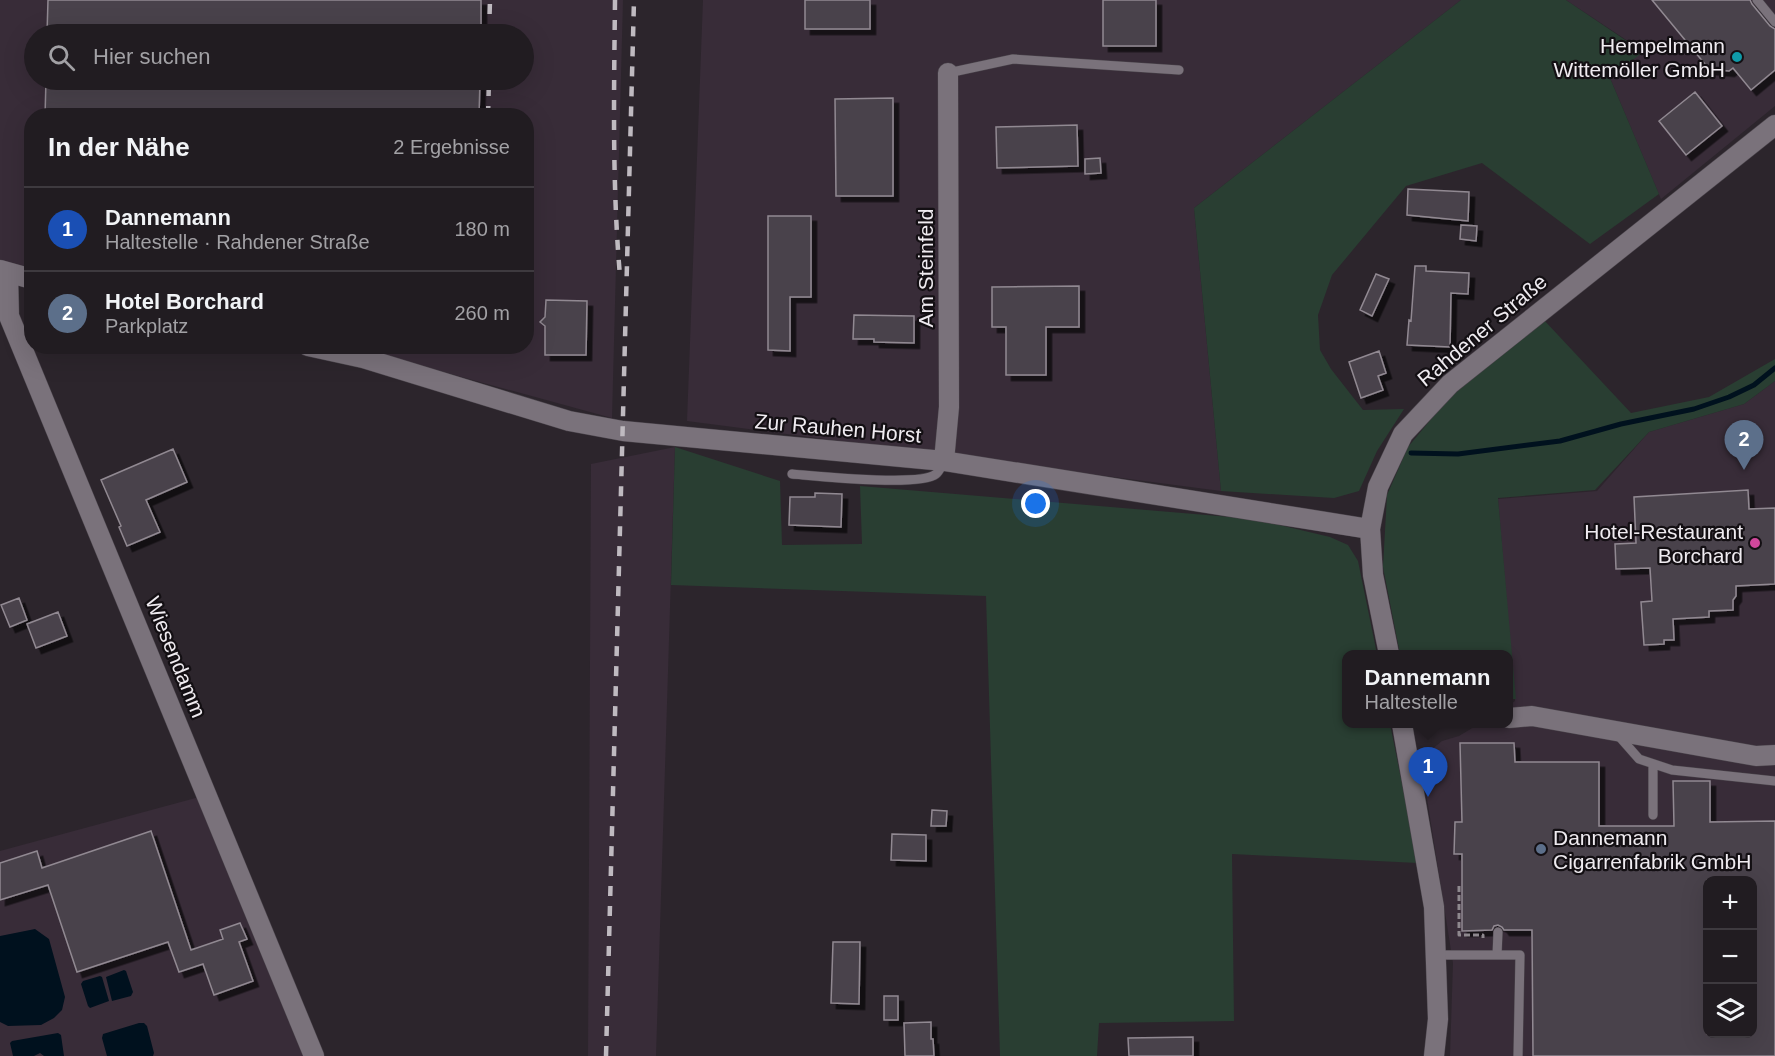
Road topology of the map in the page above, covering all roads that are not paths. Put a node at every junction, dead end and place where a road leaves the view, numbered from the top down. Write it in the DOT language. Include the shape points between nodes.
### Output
graph roads {
  1 [pos="1757,0"];
  2 [pos="1775,22"];
  3 [pos="1179,70"];
  4 [pos="948,73"];
  5 [pos="1775,125"];
  6 [pos="4,272"];
  7 [pos="24,277"];
  8 [pos="24,352"];
  9 [pos="25,354"];
  10 [pos="345,354"];
  11 [pos="944,461"];
  12 [pos="792,474"];
  13 [pos="1370,529"];
  14 [pos="1388,650"];
  15 [pos="1513,718"];
  16 [pos="1403,728"];
  17 [pos="1613,731"];
  18 [pos="1775,755"];
  19 [pos="1653,764"];
  20 [pos="1775,781"];
  21 [pos="1653,815"];
  22 [pos="1498,932"];
  23 [pos="1435,955"];
  24 [pos="1497,955"];
  25 [pos="314,1056"];
  26 [pos="1434,1056"];
  27 [pos="1518,1056"];
  1 -- 2 [label="lane"];
  3 -- 4 [label="lane" via="1013,59"];
  4 -- 11 [label="street, Am Steinfeld" via="949,407"];
  5 -- 13 [label="street, Rahdener Straße" via="1450,384 1403,434 1378,487"];
  6 -- 7 [label="street"];
  6 -- 8 [label="street, Wiesendamm" via="9,316"];
  9 -- 25 [label="street, Wiesendamm"];
  10 -- 11 [label="street, Zur Rauhen Horst" via="591,425"];
  11 -- 12 [label="lane" via="936,474 920,480"];
  11 -- 13 [label="street, Zur Rauhen Horst"];
  13 -- 14 [label="street, Rahdener Straße" via="1373,575"];
  15 -- 17 [label="street" via="1532,717"];
  16 -- 23 [label="street" via="1434,907"];
  17 -- 18 [label="street" via="1756,756"];
  17 -- 19 [label="lane" via="1639,759"];
  19 -- 20 [label="lane" via="1672,770"];
  19 -- 21 [label="lane"];
  22 -- 24 [label="lane"];
  23 -- 24 [label="lane"];
  23 -- 26 [label="street"];
  24 -- 27 [label="lane" via="1520,955"];
}
